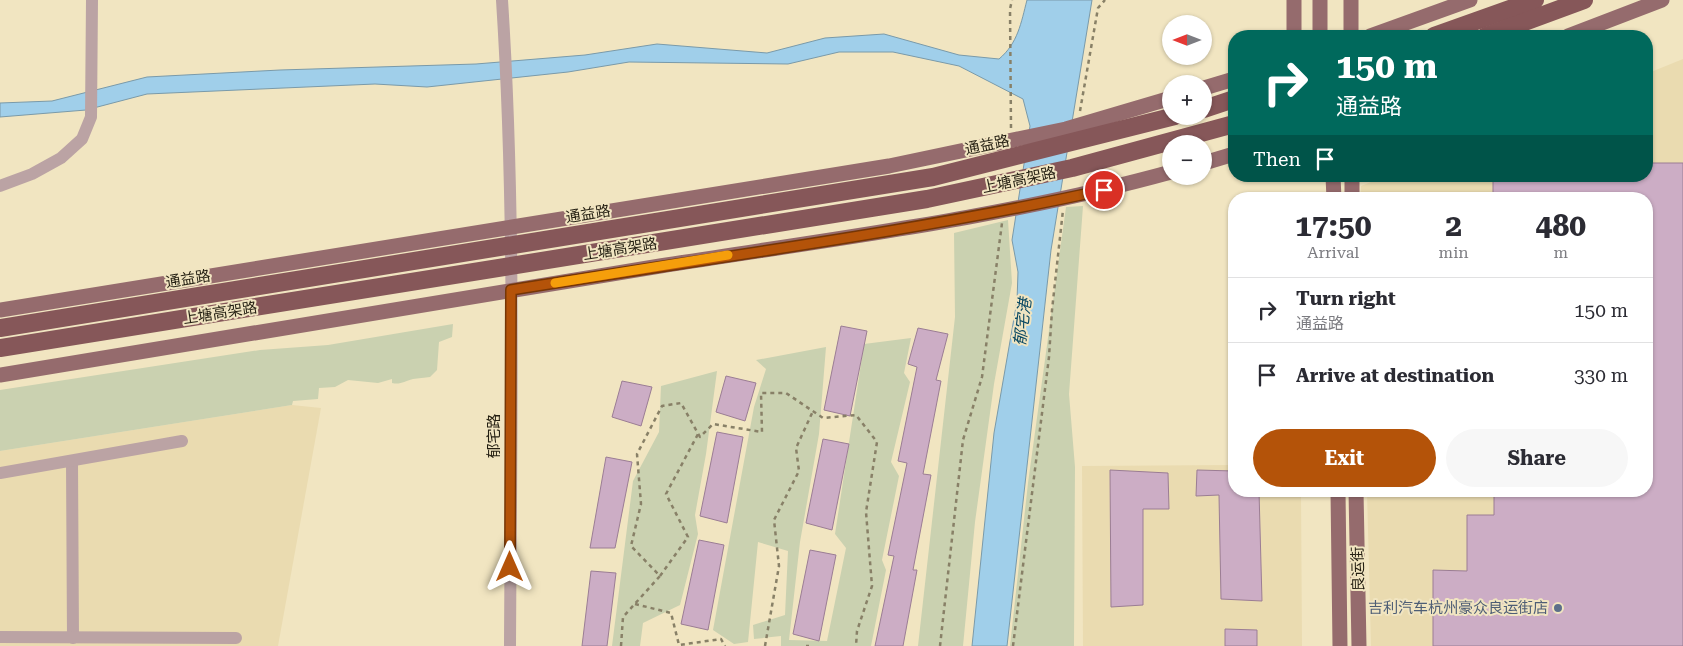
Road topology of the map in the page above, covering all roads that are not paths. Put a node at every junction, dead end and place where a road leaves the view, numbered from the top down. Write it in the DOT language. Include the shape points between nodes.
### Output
graph roads {
  1 [pos="92,0"];
  2 [pos="502,0"];
  3 [pos="1294,0"];
  4 [pos="1320,0"];
  5 [pos="1351,0"];
  6 [pos="1470,0"];
  7 [pos="1535,0"];
  8 [pos="1584,0"];
  9 [pos="1662,0"];
  10 [pos="1294,30"];
  11 [pos="1320,30"];
  12 [pos="1351,30"];
  13 [pos="1387,30"];
  14 [pos="1451,30"];
  15 [pos="1502,30"];
  16 [pos="1584,30"];
  17 [pos="1228,81"];
  18 [pos="1212,86"];
  19 [pos="1162,101"];
  20 [pos="1228,101"];
  21 [pos="1212,106"];
  22 [pos="1162,119"];
  23 [pos="1228,126"];
  24 [pos="1228,156"];
  25 [pos="1212,161"];
  26 [pos="1162,174"];
  27 [pos="0,186"];
  28 [pos="512,226"];
  29 [pos="511,290"];
  30 [pos="0,310"];
  31 [pos="0,328"];
  32 [pos="0,348"];
  33 [pos="0,375"];
  34 [pos="182,441"];
  35 [pos="72,462"];
  36 [pos="0,473"];
  37 [pos="1338,497"];
  38 [pos="1356,497"];
  39 [pos="6,640"];
  40 [pos="68,640"];
  41 [pos="229,641"];
  42 [pos="105,642"];
  43 [pos="146,642"];
  44 [pos="184,642"];
  45 [pos="510,646"];
  46 [pos="1340,646"];
  47 [pos="1359,646"];
  1 -- 27 [label="street" via="91,117 82,139 61,158"];
  2 -- 28 [label="street, 郁宅路"];
  3 -- 10 [label="main road"];
  4 -- 11 [label="main road"];
  5 -- 12 [label="main road"];
  6 -- 13 [label="main road"];
  7 -- 14 [label="highway"];
  8 -- 15 [label="highway"];
  9 -- 16 [label="main road"];
  17 -- 18 [label="main road"];
  19 -- 28 [label="main road, 通益路" via="1066,129 889,166"];
  20 -- 21 [label="highway"];
  22 -- 31 [label="highway, 上塘高架路" via="933,177"];
  23 -- 32 [label="highway, 上塘高架路" via="1072,168 927,199"];
  24 -- 25 [label="main road"];
  26 -- 29 [label="main road" via="982,214"];
  28 -- 29 [label="street, 郁宅路"];
  28 -- 30 [label="main road, 通益路"];
  29 -- 33 [label="main road"];
  29 -- 45 [label="street, 郁宅路"];
  34 -- 35 [label="street"];
  35 -- 36 [label="street"];
  35 -- 40 [label="street"];
  37 -- 46 [label="main road, 良运街"];
  38 -- 47 [label="main road, 良运街"];
  39 -- 40 [label="street"];
  40 -- 42 [label="street"];
  41 -- 44 [label="street"];
  42 -- 43 [label="street"];
  43 -- 44 [label="street"];
}
